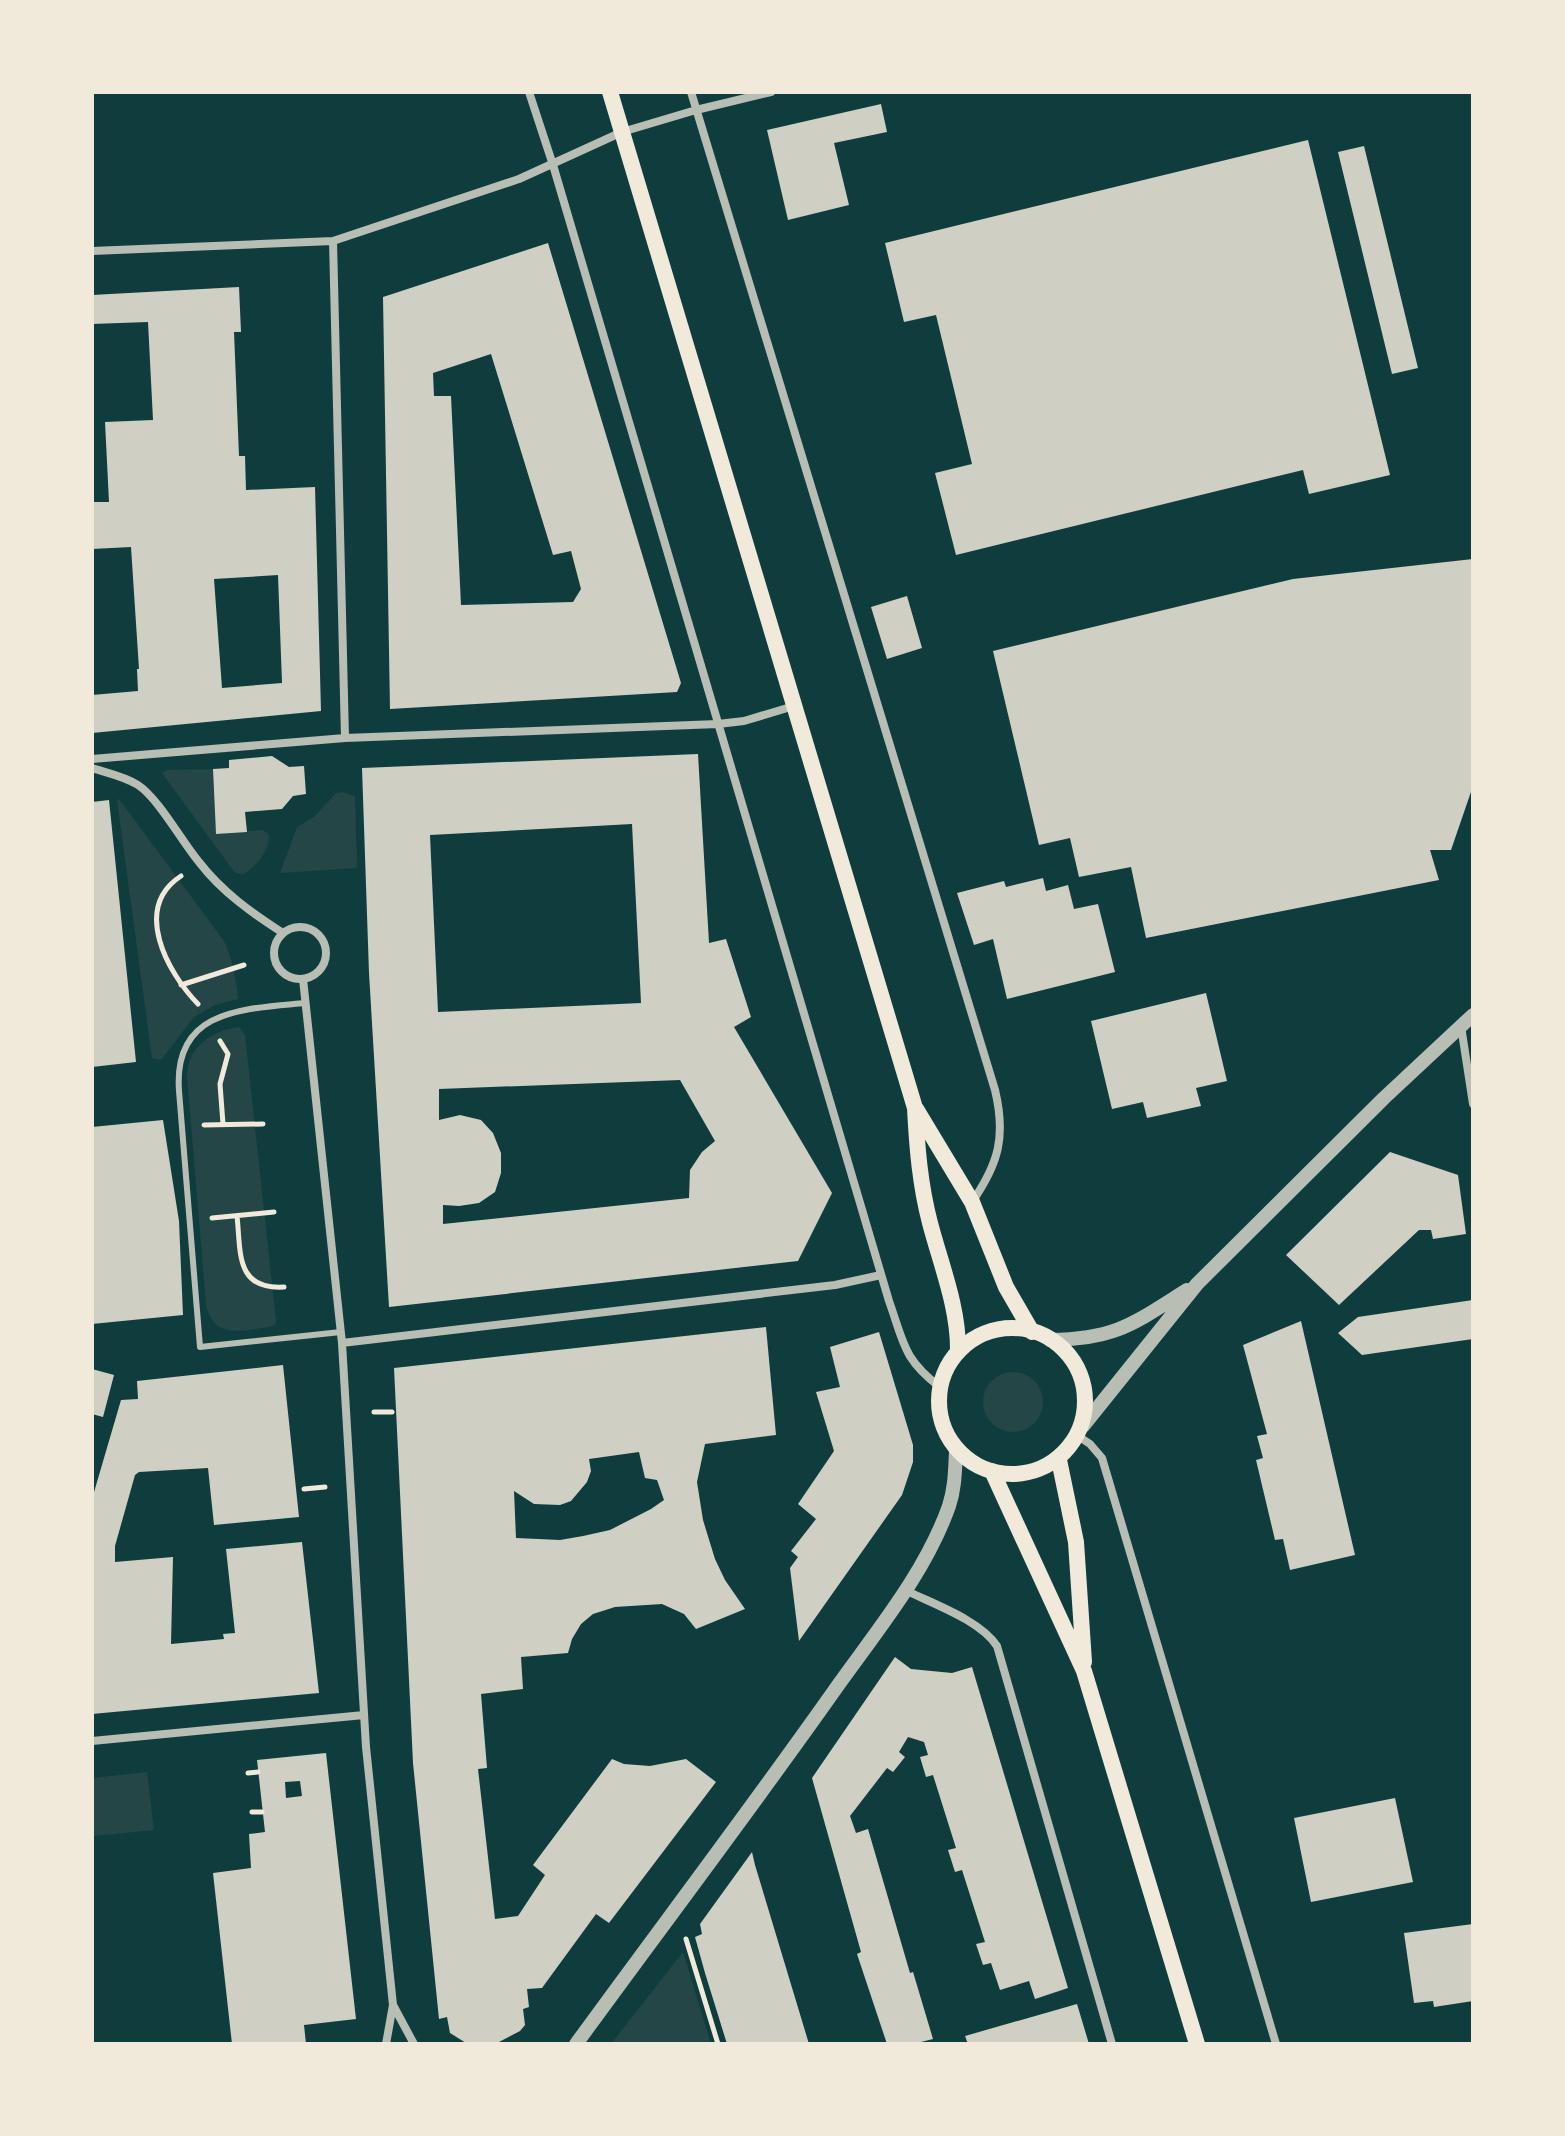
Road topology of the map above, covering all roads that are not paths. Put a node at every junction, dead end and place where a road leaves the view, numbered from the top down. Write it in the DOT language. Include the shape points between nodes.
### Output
graph roads {
  1 [pos="529,92"];
  2 [pos="610,92"];
  3 [pos="691,92"];
  4 [pos="771,92"];
  5 [pos="696,110"];
  6 [pos="622,132"];
  7 [pos="553,165"];
  8 [pos="333,241"];
  9 [pos="92,251"];
  10 [pos="794,706"];
  11 [pos="718,724"];
  12 [pos="345,738"];
  13 [pos="92,759"];
  14 [pos="92,768"];
  15 [pos="283,933"];
  16 [pos="303,979"];
  17 [pos="305,1003"];
  18 [pos="1473,1015"];
  19 [pos="1461,1025"];
  20 [pos="1473,1104"];
  21 [pos="915,1108"];
  22 [pos="972,1202"];
  23 [pos="881,1275"];
  24 [pos="1197,1284"];
  25 [pos="341,1332"];
  26 [pos="1032,1332"];
  27 [pos="1050,1340"];
  28 [pos="342,1343"];
  29 [pos="958,1349"];
  30 [pos="940,1387"];
  31 [pos="1080,1431"];
  32 [pos="956,1452"];
  33 [pos="1059,1460"];
  34 [pos="992,1471"];
  35 [pos="905,1590"];
  36 [pos="1084,1671"];
  37 [pos="364,1715"];
  38 [pos="92,1741"];
  39 [pos="393,2005"];
  40 [pos="386,2044"];
  41 [pos="414,2044"];
  42 [pos="576,2044"];
  43 [pos="1112,2044"];
  44 [pos="1197,2044"];
  45 [pos="1276,2044"];
  1 -- 7 [label="street"];
  2 -- 6 [label="main road"];
  3 -- 5 [label="street"];
  4 -- 5 [label="street"];
  5 -- 6 [label="street"];
  5 -- 22 [label="street" via="995,1090 1001,1118 999,1150"];
  6 -- 7 [label="street"];
  6 -- 10 [label="main road"];
  7 -- 8 [label="street"];
  7 -- 11 [label="street"];
  8 -- 9 [label="street"];
  8 -- 12 [label="street"];
  10 -- 11 [label="street"];
  10 -- 21 [label="main road"];
  11 -- 12 [label="street"];
  11 -- 23 [label="street"];
  12 -- 13 [label="street"];
  14 -- 15 [label="street" via="143,789 221,887"];
  15 -- 16 [label="street" via="274,949 278,967"];
  15 -- 16 [label="street" via="307,928 325,943 322,967"];
  16 -- 17 [label="street"];
  17 -- 25 [label="street"];
  17 -- 25 [label="lane" via="213,1019 180,1054 177,1070 200,1347"];
  18 -- 19 [label="street"];
  19 -- 20 [label="street"];
  19 -- 24 [label="street"];
  21 -- 22 [label="main road"];
  21 -- 29 [label="main road" via="923,1190 957,1323"];
  22 -- 26 [label="main road" via="1006,1287"];
  23 -- 28 [label="street" via="835,1285"];
  23 -- 30 [label="street" via="908,1357"];
  24 -- 27 [label="street" via="1127,1328 1083,1339"];
  24 -- 31 [label="street"];
  25 -- 28 [label="street"];
  26 -- 27 [label="main road"];
  26 -- 29 [label="main road" via="987,1332"];
  27 -- 31 [label="main road" via="1083,1375 1088,1405"];
  28 -- 37 [label="street"];
  29 -- 30 [label="main road"];
  30 -- 32 [label="main road" via="940,1420"];
  31 -- 33 [label="main road"];
  31 -- 45 [label="street" via="1102,1458"];
  32 -- 34 [label="main road"];
  32 -- 35 [label="street" via="949,1506"];
  33 -- 34 [label="main road" via="1019,1472"];
  33 -- 36 [label="main road" via="1076,1542"];
  34 -- 36 [label="main road"];
  35 -- 42 [label="street"];
  35 -- 43 [label="street" via="973,1624 997,1646"];
  36 -- 44 [label="main road"];
  37 -- 38 [label="street"];
  37 -- 39 [label="street"];
  39 -- 40 [label="street"];
  39 -- 41 [label="street"];
}
